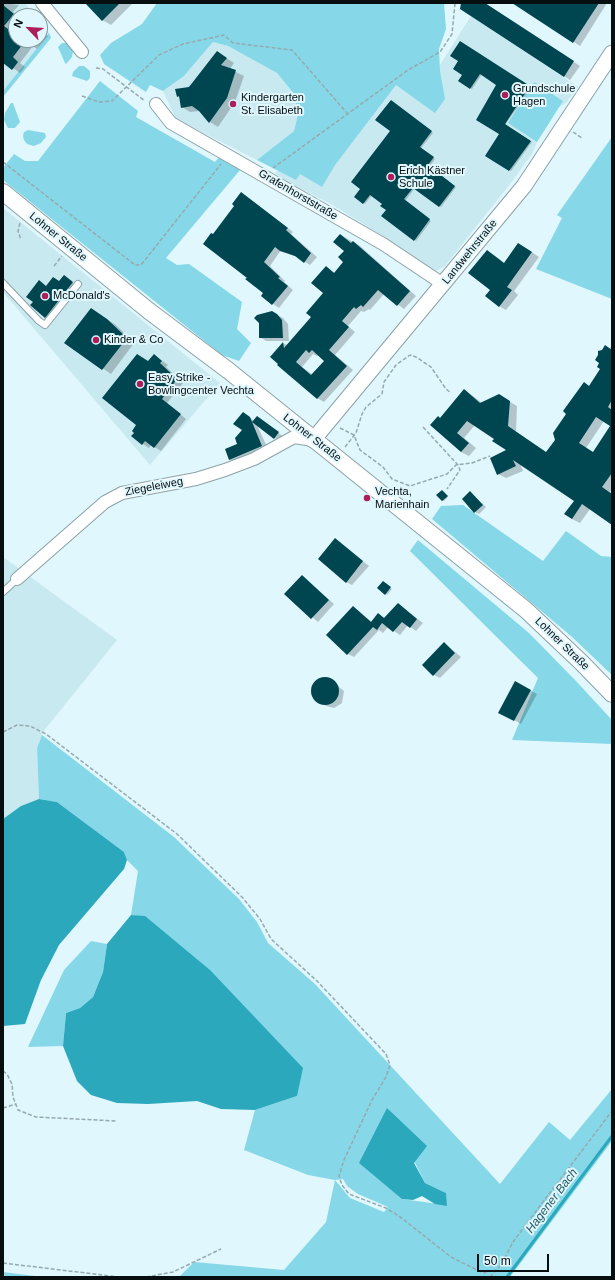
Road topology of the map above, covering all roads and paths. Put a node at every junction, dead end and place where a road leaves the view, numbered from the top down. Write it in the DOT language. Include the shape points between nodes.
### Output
graph roads {
  1 [pos="42,3"];
  2 [pos="455,3"];
  3 [pos="82,52"];
  4 [pos="612,53"];
  5 [pos="96,68"];
  6 [pos="125,87"];
  7 [pos="82,96"];
  8 [pos="156,104"];
  9 [pos="347,114"];
  10 [pos="229,155"];
  11 [pos="3,162"];
  12 [pos="264,175"];
  13 [pos="3,192"];
  14 [pos="21,220"];
  15 [pos="21,240"];
  16 [pos="64,254"];
  17 [pos="54,266"];
  18 [pos="3,277"];
  19 [pos="3,283"];
  20 [pos="78,284"];
  21 [pos="443,284"];
  22 [pos="19,300"];
  23 [pos="451,393"];
  24 [pos="329,421"];
  25 [pos="423,427"];
  26 [pos="354,435"];
  27 [pos="313,440"];
  28 [pos="335,456"];
  29 [pos="490,456"];
  30 [pos="458,465"];
  31 [pos="447,489"];
  32 [pos="17,579"];
  33 [pos="3,592"];
  34 [pos="612,694"];
  35 [pos="3,732"];
  36 [pos="3,1071"];
  37 [pos="16,1104"];
  38 [pos="3,1108"];
  39 [pos="612,1112"];
  40 [pos="117,1122"];
  41 [pos="221,1249"];
  42 [pos="3,1263"];
  43 [pos="496,1270"];
  44 [pos="119,1277"];
  45 [pos="146,1277"];
  46 [pos="490,1277"];
  1 -- 3 [label="street"];
  2 -- 9 [label="path" via="452,34 440,52 408,70"];
  4 -- 21 [label="street, Landwehrstraße" via="524,186"];
  5 -- 6 [label="path" via="103,69"];
  6 -- 7 [label="path" via="112,101 99,102"];
  6 -- 8 [label="path" via="142,100"];
  6 -- 9 [label="path" via="159,55 183,44 224,35 233,43 292,50"];
  8 -- 10 [label="street, Grafenhorststraße" via="171,123"];
  9 -- 12 [label="path"];
  10 -- 11 [label="path" via="141,265 135,265"];
  10 -- 12 [label="street, Grafenhorststraße"];
  12 -- 21 [label="street, Grafenhorststraße" via="383,244"];
  13 -- 27 [label="main road, Lohner Straße"];
  14 -- 15 [label="path" via="18,231"];
  16 -- 17 [label="path"];
  18 -- 22 [label="lane"];
  19 -- 22 [label="lane"];
  20 -- 22 [label="lane" via="44,325"];
  21 -- 24 [label="street, Landwehrstraße"];
  23 -- 26 [label="path" via="431,368 410,355 396,365 384,382 382,394 366,406"];
  24 -- 26 [label="path"];
  24 -- 27 [label="street, Landwehrstraße"];
  25 -- 30 [label="path"];
  26 -- 28 [label="path" via="348,445"];
  26 -- 30 [label="path" via="360,450 383,467 392,479 410,486 447,474"];
  27 -- 28 [label="main road, Lohner Straße"];
  27 -- 32 [label="street, Ziegeleiweg" via="294,437 254,459 225,470 196,479 122,493 105,502"];
  28 -- 34 [label="main road, Lohner Straße" via="526,610"];
  29 -- 30 [label="path"];
  30 -- 31 [label="path" via="460,470"];
  32 -- 33 [label="lane"];
  35 -- 43 [label="path" via="16,725 30,726 46,734 176,834 242,897 271,939 317,981 386,1054 390,1065 386,1078 372,1100 344,1160 339,1176 342,1185 349,1194 386,1208 399,1216 451,1257 482,1273"];
  36 -- 37 [label="path" via="12,1084"];
  37 -- 38 [label="path"];
  37 -- 40 [label="path" via="18,1110 36,1118"];
  39 -- 43 [label="path" via="524,1227"];
  41 -- 45 [label="path" via="173,1272"];
  42 -- 44 [label="path"];
  43 -- 46 [label="path"];
}
